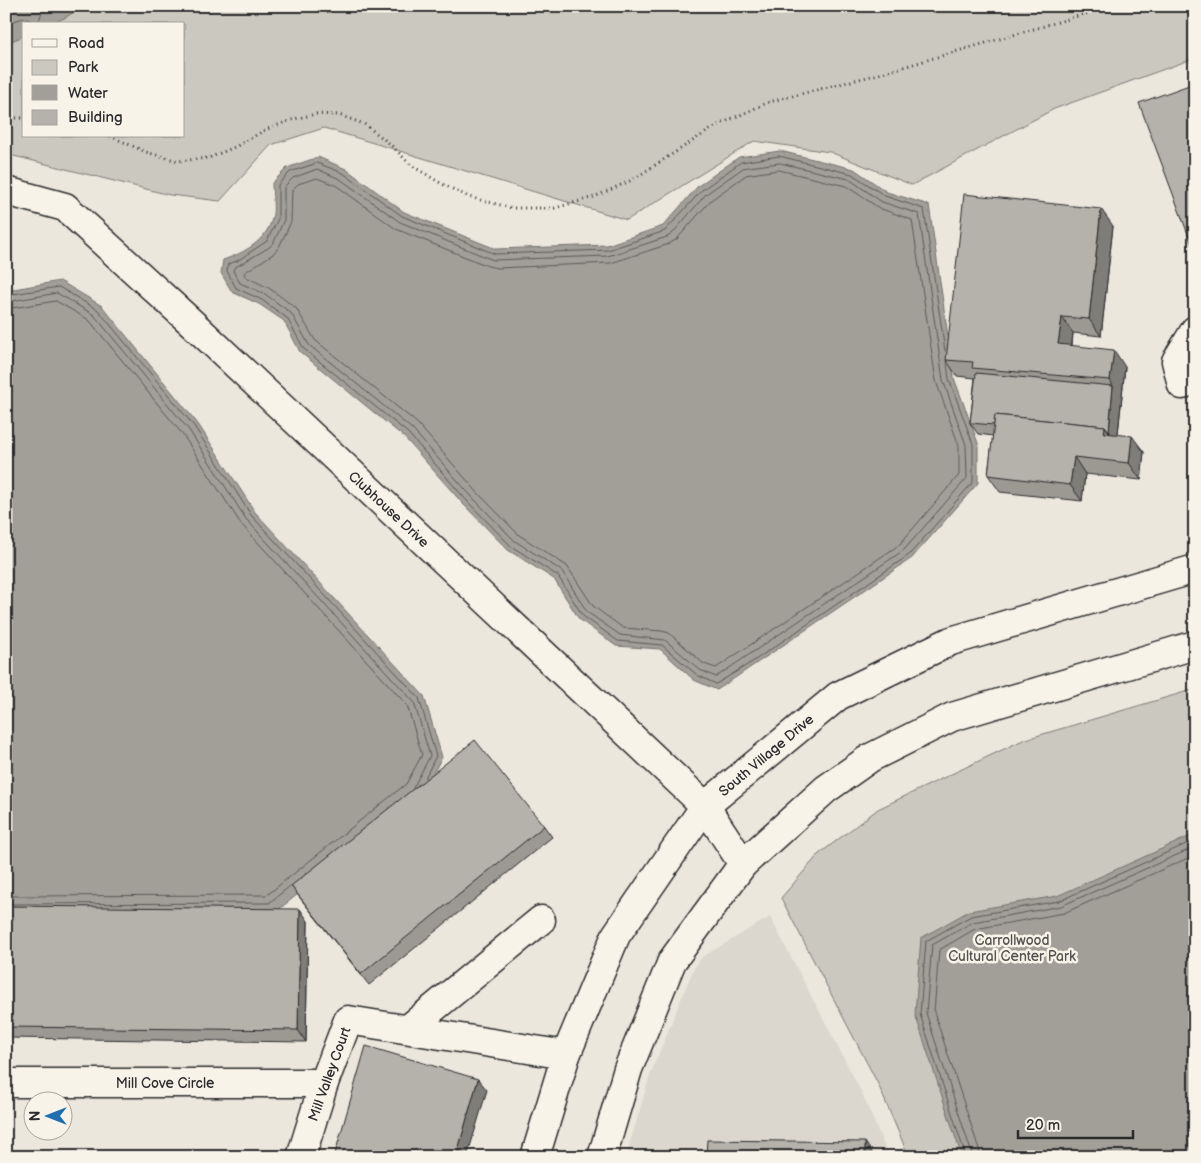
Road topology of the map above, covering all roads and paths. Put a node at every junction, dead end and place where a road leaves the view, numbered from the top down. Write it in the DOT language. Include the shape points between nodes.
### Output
graph roads {
  1 [pos="1113,6"];
  2 [pos="6,118"];
  3 [pos="22,118"];
  4 [pos="114,138"];
  5 [pos="6,191"];
  6 [pos="1195,330"];
  7 [pos="1182,385"];
  8 [pos="1195,570"];
  9 [pos="1195,645"];
  10 [pos="705,806"];
  11 [pos="743,864"];
  12 [pos="541,920"];
  13 [pos="408,1029"];
  14 [pos="566,1054"];
  15 [pos="6,1083"];
  16 [pos="324,1083"];
  17 [pos="301,1157"];
  18 [pos="535,1157"];
  19 [pos="602,1157"];
  1 -- 4 [label="path" via="879,74 769,102 716,126 632,180 594,197 555,208 512,208 469,197 412,165 364,124 339,115 316,114 294,119 208,158 178,161"];
  2 -- 3 [label="path"];
  5 -- 10 [label="street, Clubhouse Drive" via="65,207"];
  6 -- 7 [label="street" via="1176,361"];
  8 -- 10 [label="street, South Village Drive" via="951,641 838,696"];
  9 -- 11 [label="street" via="952,717 855,768 826,789"];
  10 -- 11 [label="street, Clubhouse Drive"];
  10 -- 14 [label="street, South Village Drive" via="616,935"];
  11 -- 19 [label="street" via="672,961 628,1069"];
  12 -- 13 [label="street"];
  13 -- 14 [label="street, Mill Valley Court"];
  13 -- 16 [label="street, Mill Valley Court" via="348,1020"];
  14 -- 18 [label="street, South Village Drive"];
  15 -- 16 [label="street, Mill Cove Circle"];
  16 -- 17 [label="street, Mill Valley Court"];
}
